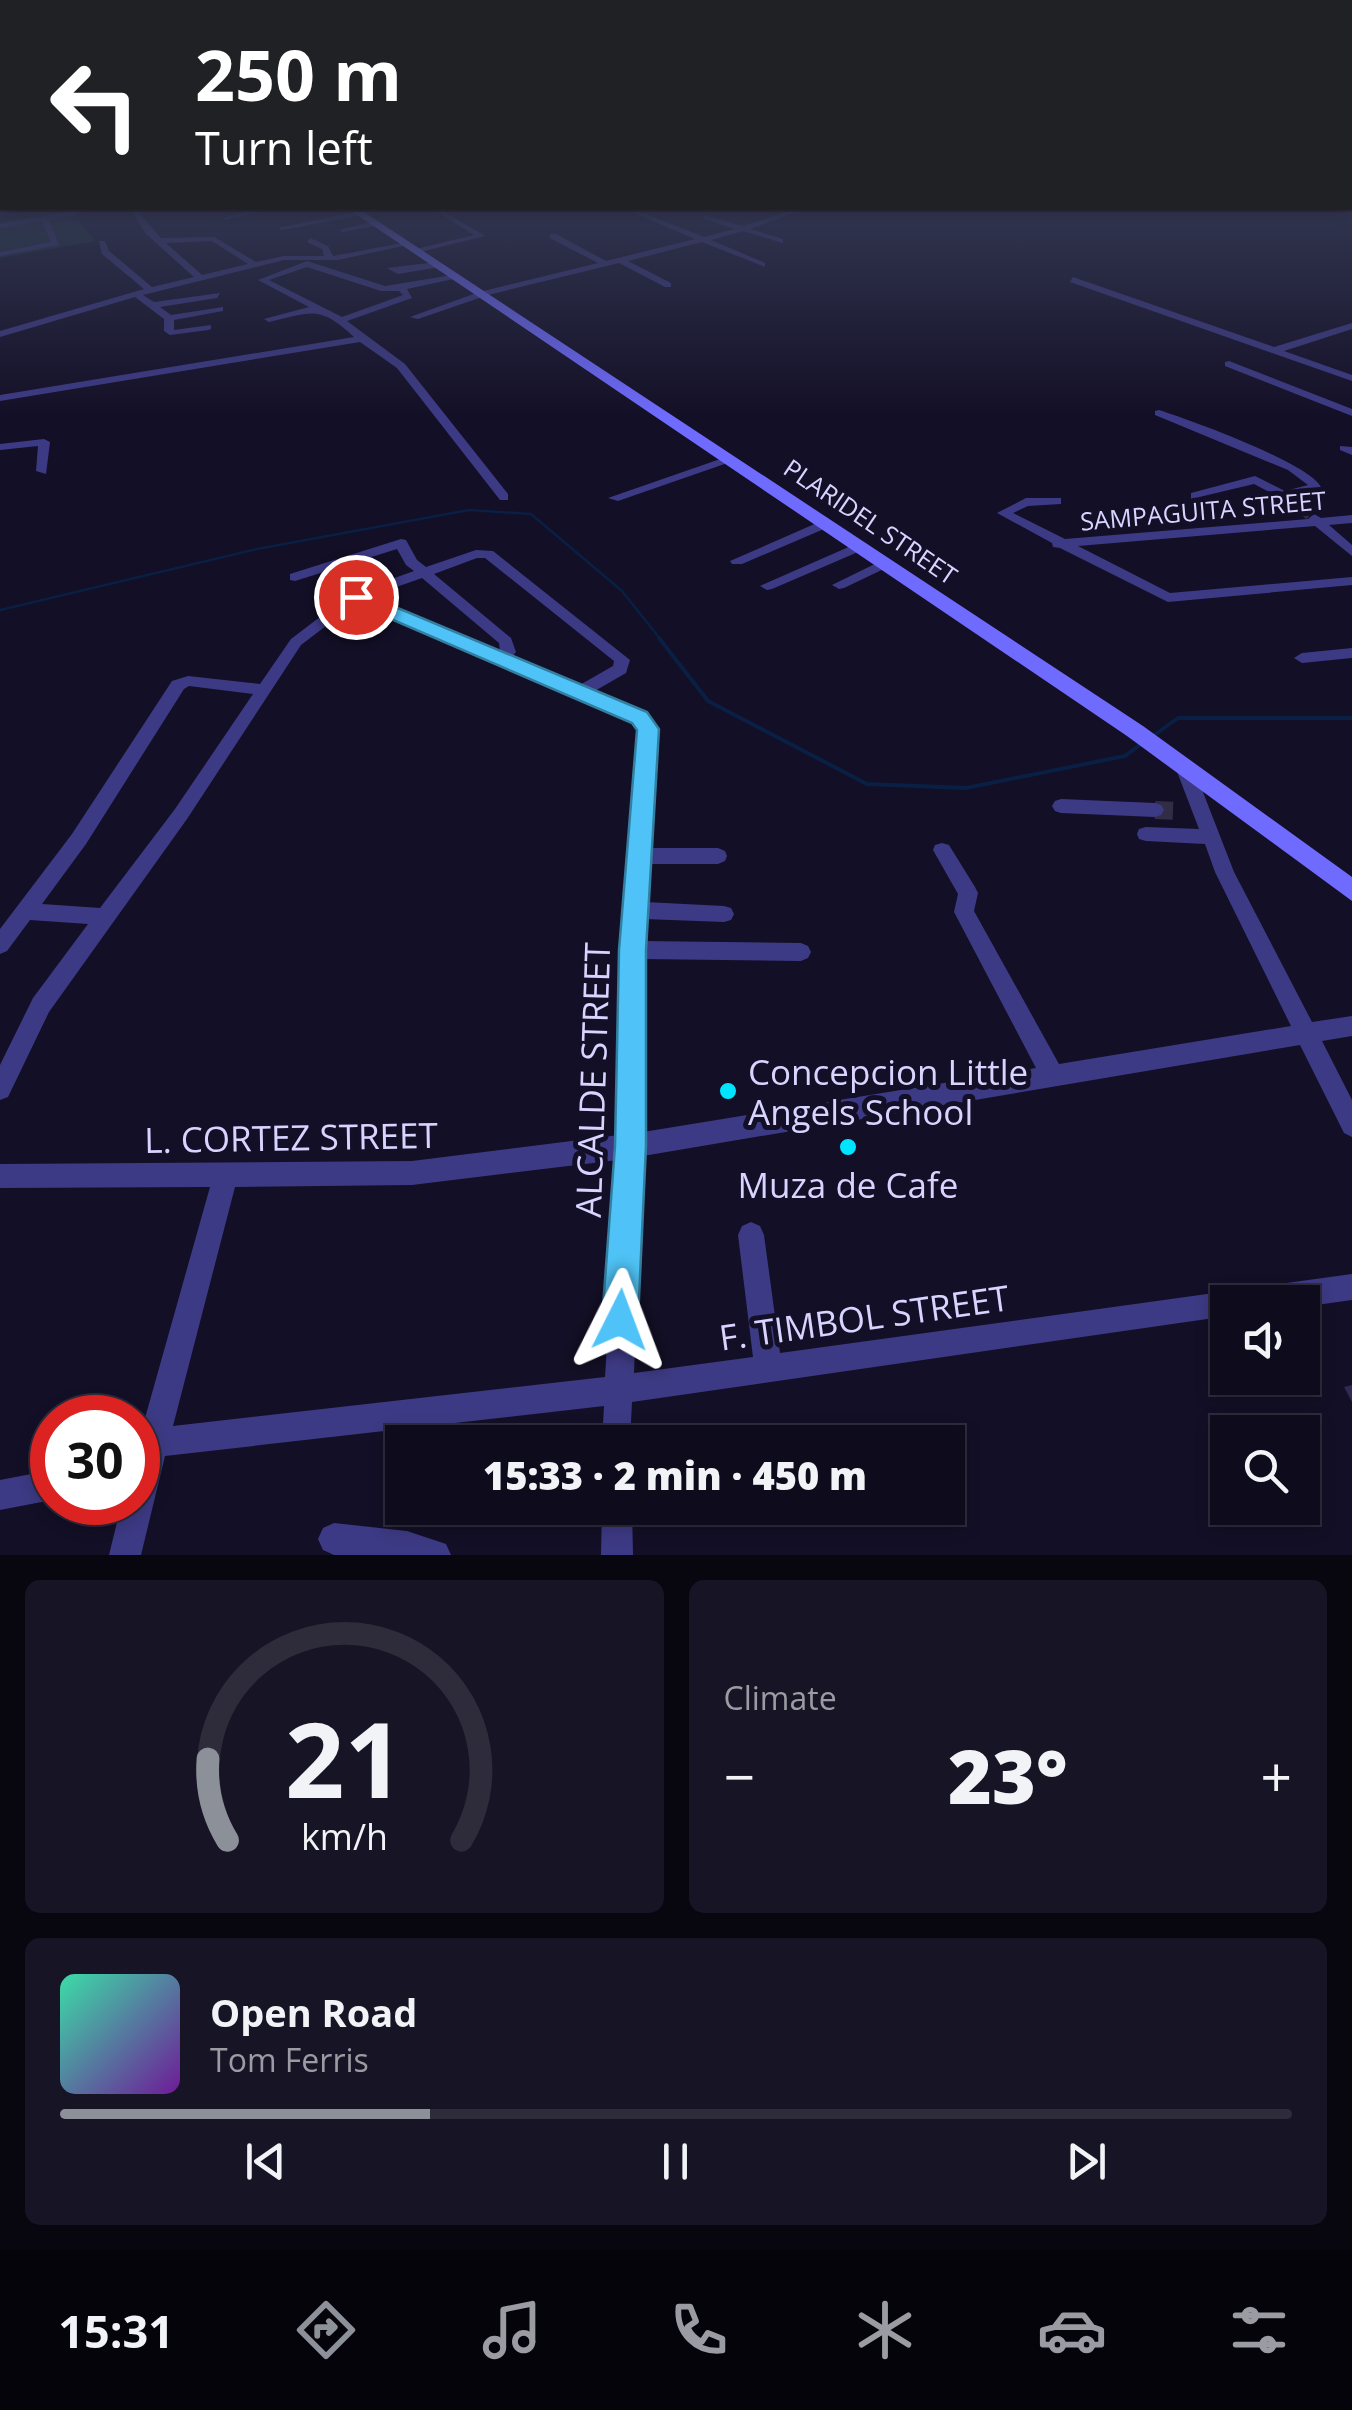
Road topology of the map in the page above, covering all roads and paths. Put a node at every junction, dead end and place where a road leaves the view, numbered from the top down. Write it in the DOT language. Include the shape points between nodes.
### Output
graph roads {
  1 [pos="128,272"];
  2 [pos="194,272"];
  3 [pos="228,272"];
  4 [pos="284,272"];
  5 [pos="336,272"];
  6 [pos="448,272"];
  7 [pos="579,272"];
  8 [pos="642,272"];
  9 [pos="455,276"];
  10 [pos="201,278"];
  11 [pos="1073,280"];
  12 [pos="668,285"];
  13 [pos="401,288"];
  14 [pos="150,290"];
  15 [pos="138,295"];
  16 [pos="217,296"];
  17 [pos="487,297"];
  18 [pos="153,305"];
  19 [pos="220,308"];
  20 [pos="318,308"];
  21 [pos="415,317"];
  22 [pos="169,318"];
  23 [pos="269,319"];
  24 [pos="341,320"];
  25 [pos="208,327"];
  26 [pos="1351,328"];
  27 [pos="0,334"];
  28 [pos="362,339"];
  29 [pos="1275,350"];
  30 [pos="1229,364"];
  31 [pos="1352,378"];
  32 [pos="0,398"];
  33 [pos="1158,412"];
  34 [pos="1352,412"];
  35 [pos="0,446"];
  36 [pos="730,460"];
  37 [pos="42,470"];
  38 [pos="1286,495"];
  39 [pos="1195,496"];
  40 [pos="504,498"];
  41 [pos="614,498"];
  42 [pos="1057,501"];
  43 [pos="1310,514"];
  44 [pos="1352,519"];
  45 [pos="826,523"];
  46 [pos="1057,544"];
  47 [pos="860,546"];
  48 [pos="1352,552"];
  49 [pos="737,561"];
  50 [pos="885,563"];
  51 [pos="424,574"];
  52 [pos="295,577"];
  53 [pos="1352,581"];
  54 [pos="839,585"];
  55 [pos="768,586"];
  56 [pos="356,597"];
  57 [pos="1352,653"];
  58 [pos="503,657"];
  59 [pos="1302,658"];
  60 [pos="263,690"];
  61 [pos="582,691"];
  62 [pos="1185,769"];
  63 [pos="1061,806"];
  64 [pos="1155,810"];
  65 [pos="1146,834"];
  66 [pos="1208,837"];
  67 [pos="942,850"];
  68 [pos="640,856"];
  69 [pos="718,856"];
  70 [pos="1347,883"];
  71 [pos="636,910"];
  72 [pos="27,912"];
  73 [pos="724,914"];
  74 [pos="103,917"];
  75 [pos="0,945"];
  76 [pos="632,950"];
  77 [pos="801,952"];
  78 [pos="1352,1026"];
  79 [pos="1304,1034"];
  80 [pos="1053,1076"];
  81 [pos="0,1088"];
  82 [pos="1352,1125"];
  83 [pos="631,1146"];
  84 [pos="226,1175"];
  85 [pos="0,1176"];
  86 [pos="751,1235"];
  87 [pos="1352,1287"];
  88 [pos="1320,1291"];
  89 [pos="1210,1306"];
  90 [pos="768,1368"];
  91 [pos="616,1390"];
  92 [pos="160,1407"];
  93 [pos="616,1425"];
  94 [pos="160,1458"];
  95 [pos="30,1489"];
  96 [pos="0,1495"];
  97 [pos="132,1525"];
  98 [pos="617,1525"];
  99 [pos="334,1540"];
  100 [pos="125,1555"];
  101 [pos="435,1555"];
  102 [pos="618,1555"];
  1 -- 14 [label="street"];
  2 -- 10 [label="street"];
  3 -- 10 [label="street"];
  4 -- 20 [label="street" via="262,280"];
  5 -- 13 [label="street" via="384,289"];
  6 -- 9 [label="street, PLARIDEL STREET"];
  7 -- 17 [label="street"];
  8 -- 12 [label="street"];
  9 -- 13 [label="street"];
  9 -- 17 [label="street, PLARIDEL STREET"];
  10 -- 14 [label="street"];
  11 -- 29 [label="street"];
  13 -- 24 [label="street" via="408,296"];
  14 -- 15 [label="street"];
  15 -- 18 [label="street"];
  15 -- 27 [label="street"];
  16 -- 18 [label="street"];
  17 -- 21 [label="street"];
  17 -- 36 [label="street, PLARIDEL STREET"];
  18 -- 22 [label="street"];
  19 -- 22 [label="street"];
  20 -- 23 [label="street"];
  20 -- 24 [label="street"];
  22 -- 25 [label="street" via="173,332"];
  24 -- 28 [label="street"];
  26 -- 29 [label="street"];
  28 -- 32 [label="street"];
  28 -- 40 [label="street" via="401,366"];
  29 -- 31 [label="street"];
  30 -- 34 [label="street"];
  33 -- 38 [label="street" via="1314,482 1315,488"];
  35 -- 37 [label="street" via="44,442"];
  36 -- 41 [label="street"];
  36 -- 45 [label="street, PLARIDEL STREET"];
  38 -- 39 [label="street" via="1254,480"];
  38 -- 43 [label="street"];
  42 -- 46 [label="street" via="1026,502 1003,513"];
  43 -- 44 [label="street, SAMPAGUITA STREET"];
  43 -- 46 [label="street, SAMPAGUITA STREET"];
  43 -- 48 [label="street"];
  45 -- 47 [label="street, PLARIDEL STREET"];
  45 -- 49 [label="street"];
  46 -- 53 [label="street" via="1168,598"];
  47 -- 50 [label="street, PLARIDEL STREET"];
  47 -- 55 [label="street"];
  50 -- 54 [label="street"];
  50 -- 62 [label="street, PLARIDEL STREET"];
  51 -- 52 [label="street" via="401,543"];
  51 -- 56 [label="street"];
  51 -- 58 [label="street" via="506,641"];
  51 -- 61 [label="street" via="488,554 622,660 620,669"];
  56 -- 58 [label="street"];
  56 -- 60 [label="street" via="302,635"];
  57 -- 59 [label="street"];
  58 -- 61 [label="street"];
  60 -- 72 [label="street" via="178,685"];
  60 -- 74 [label="street"];
  61 -- 68 [label="street, ALCALDE STREET" via="645,721"];
  62 -- 66 [label="street" via="1191,812"];
  62 -- 70 [label="street, PLARIDEL STREET"];
  63 -- 64 [label="street"];
  65 -- 66 [label="street"];
  66 -- 79 [label="street"];
  67 -- 80 [label="street" via="968,893 964,912"];
  68 -- 69 [label="street"];
  68 -- 71 [label="street, ALCALDE STREET"];
  71 -- 73 [label="street"];
  71 -- 76 [label="street, ALCALDE STREET"];
  72 -- 74 [label="street"];
  72 -- 75 [label="street"];
  74 -- 81 [label="street" via="41,1005"];
  76 -- 77 [label="street"];
  76 -- 83 [label="street, ALCALDE STREET"];
  78 -- 79 [label="street, L. CORTEZ STREET"];
  79 -- 80 [label="street, L. CORTEZ STREET"];
  79 -- 82 [label="street"];
  80 -- 83 [label="street, L. CORTEZ STREET"];
  83 -- 84 [label="street, L. CORTEZ STREET" via="374,1176"];
  83 -- 91 [label="street, ALCALDE STREET"];
  84 -- 85 [label="street, L. CORTEZ STREET"];
  84 -- 92 [label="street"];
  86 -- 90 [label="street"];
  87 -- 88 [label="street, F. TIMBOL STREET"];
  89 -- 90 [label="street, F. TIMBOL STREET"];
  90 -- 91 [label="street, F. TIMBOL STREET"];
  91 -- 93 [label="street, ALCALDE STREET"];
  91 -- 94 [label="street, F. TIMBOL STREET"];
  95 -- 96 [label="street"];
  97 -- 100 [label="street"];
  98 -- 102 [label="street"];
  99 -- 101 [label="street"];
}
